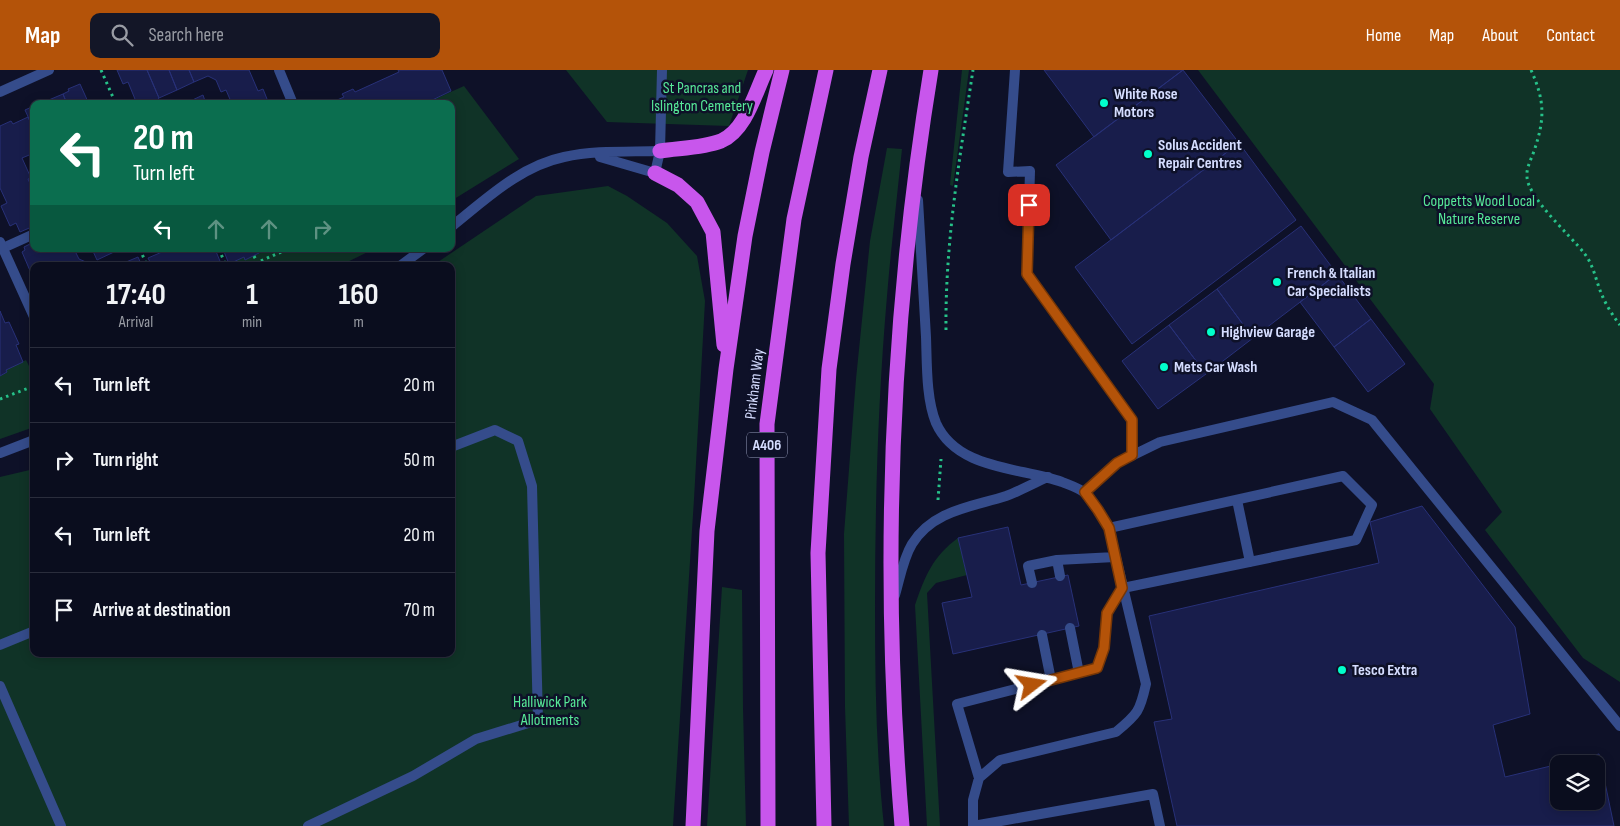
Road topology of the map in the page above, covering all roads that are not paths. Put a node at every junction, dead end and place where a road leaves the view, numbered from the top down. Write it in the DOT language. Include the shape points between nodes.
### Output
graph roads {
  1 [pos="49,70"];
  2 [pos="279,70"];
  3 [pos="662,70"];
  4 [pos="766,70"];
  5 [pos="782,70"];
  6 [pos="826,70"];
  7 [pos="880,70"];
  8 [pos="931,70"];
  9 [pos="1014,70"];
  10 [pos="0,92"];
  11 [pos="291,100"];
  12 [pos="660,152"];
  13 [pos="587,154"];
  14 [pos="916,165"];
  15 [pos="655,173"];
  16 [pos="455,224"];
  17 [pos="30,235"];
  18 [pos="1,245"];
  19 [pos="419,252"];
  20 [pos="405,262"];
  21 [pos="30,308"];
  22 [pos="726,369"];
  23 [pos="30,442"];
  24 [pos="455,445"];
  25 [pos="0,454"];
  26 [pos="1132,455"];
  27 [pos="1048,477"];
  28 [pos="1085,492"];
  29 [pos="1236,500"];
  30 [pos="1109,528"];
  31 [pos="1115,557"];
  32 [pos="1057,560"];
  33 [pos="1250,562"];
  34 [pos="1060,576"];
  35 [pos="1032,583"];
  36 [pos="1122,588"];
  37 [pos="892,607"];
  38 [pos="1070,628"];
  39 [pos="30,632"];
  40 [pos="1042,635"];
  41 [pos="0,645"];
  42 [pos="1079,673"];
  43 [pos="1051,680"];
  44 [pos="0,686"];
  45 [pos="1620,726"];
  46 [pos="979,778"];
  47 [pos="62,826"];
  48 [pos="308,826"];
  49 [pos="693,826"];
  50 [pos="768,826"];
  51 [pos="824,826"];
  52 [pos="902,826"];
  53 [pos="973,826"];
  54 [pos="1160,826"];
  1 -- 10 [label="street"];
  2 -- 11 [label="street"];
  3 -- 12 [label="street"];
  4 -- 12 [label="highway" via="744,117 731,134 711,144"];
  5 -- 22 [label="highway" via="745,236"];
  6 -- 50 [label="highway, Pinkham Way / A406" via="794,219 767,424"];
  7 -- 51 [label="highway" via="861,157 829,369 818,553"];
  8 -- 14 [label="highway"];
  9 -- 26 [label="street" via="1008,172 1030,171 1027,274 1132,420"];
  12 -- 13 [label="street"];
  12 -- 15 [label="street"];
  13 -- 15 [label="street"];
  13 -- 16 [label="street" via="540,164 514,178"];
  14 -- 27 [label="street" via="927,368 936,424 956,448 970,457"];
  14 -- 37 [label="highway" via="896,376"];
  15 -- 22 [label="highway" via="678,185 697,202 713,232"];
  17 -- 18 [label="street"];
  18 -- 21 [label="street"];
  19 -- 20 [label="street"];
  22 -- 49 [label="highway" via="707,531"];
  23 -- 25 [label="street"];
  24 -- 48 [label="street" via="494,430 518,441 532,486 538,720 476,739 412,776"];
  26 -- 28 [label="street" via="1117,463"];
  26 -- 45 [label="street" via="1160,442 1333,402 1372,420"];
  27 -- 28 [label="street"];
  27 -- 37 [label="street" via="1008,495 949,512 936,519 923,530 906,555"];
  28 -- 30 [label="street"];
  29 -- 30 [label="street"];
  29 -- 33 [label="street"];
  29 -- 33 [label="street" via="1343,476 1372,505 1356,540"];
  30 -- 31 [label="street"];
  31 -- 32 [label="street"];
  31 -- 36 [label="street"];
  32 -- 34 [label="street"];
  32 -- 35 [label="street" via="1028,566"];
  33 -- 36 [label="street"];
  36 -- 42 [label="street" via="1107,613 1104,648 1097,668"];
  36 -- 46 [label="street" via="1146,684 1140,708 1116,732 1000,760"];
  37 -- 52 [label="highway" via="896,753"];
  38 -- 42 [label="street"];
  39 -- 41 [label="street"];
  40 -- 43 [label="street"];
  42 -- 43 [label="street"];
  43 -- 46 [label="street" via="958,704"];
  44 -- 47 [label="street"];
  46 -- 53 [label="street" via="973,800"];
  53 -- 54 [label="street" via="1153,794"];
}
